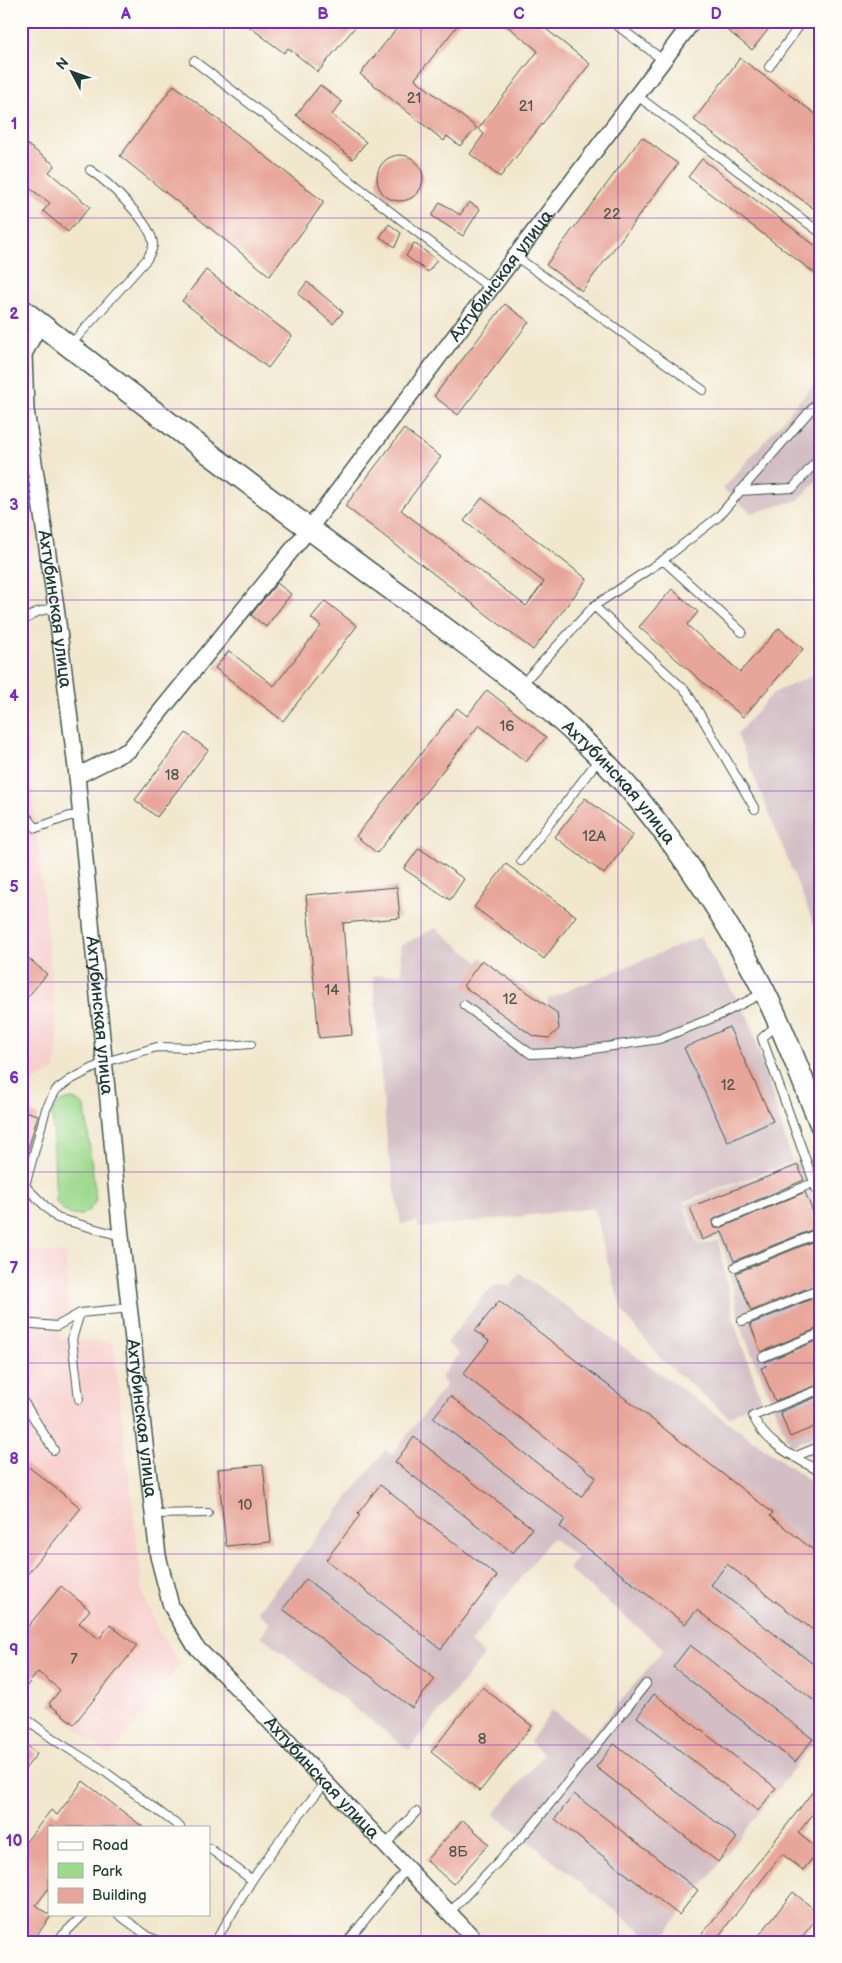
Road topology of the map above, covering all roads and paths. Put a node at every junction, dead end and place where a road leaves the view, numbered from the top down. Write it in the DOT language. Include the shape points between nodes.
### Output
graph roads {
  1 [pos="611,21"];
  2 [pos="693,21"];
  3 [pos="803,21"];
  4 [pos="663,60"];
  5 [pos="194,61"];
  6 [pos="769,67"];
  7 [pos="636,95"];
  8 [pos="90,170"];
  9 [pos="821,233"];
  10 [pos="515,256"];
  11 [pos="490,288"];
  12 [pos="21,309"];
  13 [pos="40,323"];
  14 [pos="70,346"];
  15 [pos="703,390"];
  16 [pos="821,398"];
  17 [pos="23,409"];
  18 [pos="821,456"];
  19 [pos="740,490"];
  20 [pos="309,529"];
  21 [pos="663,560"];
  22 [pos="594,606"];
  23 [pos="56,607"];
  24 [pos="21,622"];
  25 [pos="742,632"];
  26 [pos="521,686"];
  27 [pos="600,758"];
  28 [pos="77,776"];
  29 [pos="755,809"];
  30 [pos="80,816"];
  31 [pos="21,817"];
  32 [pos="521,861"];
  33 [pos="765,992"];
  34 [pos="464,1005"];
  35 [pos="779,1024"];
  36 [pos="251,1044"];
  37 [pos="105,1062"];
  38 [pos="821,1125"];
  39 [pos="813,1183"];
  40 [pos="821,1202"];
  41 [pos="718,1223"];
  42 [pos="821,1232"];
  43 [pos="121,1236"];
  44 [pos="735,1268"];
  45 [pos="821,1288"];
  46 [pos="131,1308"];
  47 [pos="80,1312"];
  48 [pos="742,1321"];
  49 [pos="21,1323"];
  50 [pos="821,1334"];
  51 [pos="763,1358"];
  52 [pos="821,1389"];
  53 [pos="21,1398"];
  54 [pos="80,1399"];
  55 [pos="821,1446"];
  56 [pos="54,1450"];
  57 [pos="794,1457"];
  58 [pos="821,1472"];
  59 [pos="208,1513"];
  60 [pos="154,1514"];
  61 [pos="646,1684"];
  62 [pos="21,1715"];
  63 [pos="326,1783"];
  64 [pos="416,1812"];
  65 [pos="179,1826"];
  66 [pos="385,1845"];
  67 [pos="210,1849"];
  68 [pos="407,1868"];
  69 [pos="252,1880"];
  70 [pos="450,1912"];
  71 [pos="82,1916"];
  72 [pos="121,1916"];
  73 [pos="56,1942"];
  74 [pos="162,1942"];
  75 [pos="215,1942"];
  76 [pos="347,1942"];
  77 [pos="477,1942"];
  1 -- 4 [label="lane"];
  2 -- 4 [label="street, Ахтубинская улица"];
  3 -- 6 [label="lane"];
  4 -- 7 [label="street, Ахтубинская улица"];
  5 -- 11 [label="lane"];
  7 -- 9 [label="lane"];
  7 -- 10 [label="street, Ахтубинская улица"];
  8 -- 14 [label="lane" via="151,231 154,246 147,259"];
  10 -- 11 [label="street, Ахтубинская улица"];
  10 -- 15 [label="lane"];
  11 -- 20 [label="street, Ахтубинская улица"];
  12 -- 13 [label="street, Ахтубинская улица"];
  13 -- 14 [label="street, Ахтубинская улица"];
  13 -- 17 [label="street, Ахтубинская улица" via="24,354"];
  14 -- 20 [label="street, Ахтубинская улица"];
  16 -- 19 [label="lane"];
  17 -- 23 [label="street, Ахтубинская улица"];
  18 -- 19 [label="lane" via="793,488"];
  19 -- 21 [label="lane" via="718,517"];
  20 -- 26 [label="street, Ахтубинская улица"];
  20 -- 28 [label="street, Ахтубинская улица" via="129,750"];
  21 -- 22 [label="lane"];
  21 -- 25 [label="lane"];
  22 -- 26 [label="lane"];
  22 -- 29 [label="lane" via="687,692"];
  23 -- 24 [label="lane" via="37,612"];
  23 -- 28 [label="street, Ахтубинская улица"];
  26 -- 27 [label="street, Ахтубинская улица"];
  27 -- 32 [label="lane"];
  27 -- 33 [label="street, Ахтубинская улица" via="638,799 683,857 728,924"];
  28 -- 30 [label="street, Ахтубинская улица"];
  30 -- 31 [label="lane" via="70,816 36,828 28,818"];
  30 -- 37 [label="street, Ахтубинская улица"];
  33 -- 34 [label="lane" via="720,1015 659,1039 573,1052 531,1054"];
  33 -- 35 [label="street, Ахтубинская улица"];
  35 -- 38 [label="street, Ахтубинская улица"];
  35 -- 39 [label="lane" via="762,1038"];
  36 -- 37 [label="lane" via="157,1048"];
  37 -- 43 [label="street, Ахтубинская улица"];
  37 -- 43 [label="lane" via="56,1090 46,1109 25,1186 57,1218"];
  39 -- 40 [label="lane"];
  39 -- 41 [label="lane"];
  42 -- 44 [label="lane"];
  43 -- 46 [label="street, Ахтубинская улица"];
  45 -- 48 [label="lane"];
  46 -- 47 [label="lane"];
  46 -- 60 [label="street, Ахтубинская улица"];
  47 -- 49 [label="lane" via="57,1326"];
  47 -- 54 [label="lane" via="72,1339"];
  50 -- 51 [label="lane"];
  52 -- 57 [label="lane" via="753,1416 778,1448"];
  53 -- 56 [label="lane"];
  55 -- 57 [label="lane"];
  57 -- 58 [label="lane"];
  59 -- 60 [label="lane"];
  60 -- 63 [label="street, Ахтубинская улица" via="158,1556 171,1606 195,1646"];
  61 -- 70 [label="lane" via="533,1825"];
  62 -- 65 [label="lane"];
  63 -- 66 [label="street, Ахтубинская улица"];
  63 -- 69 [label="lane" via="287,1829"];
  64 -- 66 [label="lane"];
  66 -- 68 [label="street, Ахтубинская улица"];
  67 -- 69 [label="lane"];
  68 -- 70 [label="street, Ахтубинская улица"];
  68 -- 76 [label="lane"];
  69 -- 75 [label="lane"];
  70 -- 77 [label="street, Ахтубинская улица"];
  71 -- 73 [label="lane"];
  72 -- 74 [label="lane" via="149,1937"];
}
